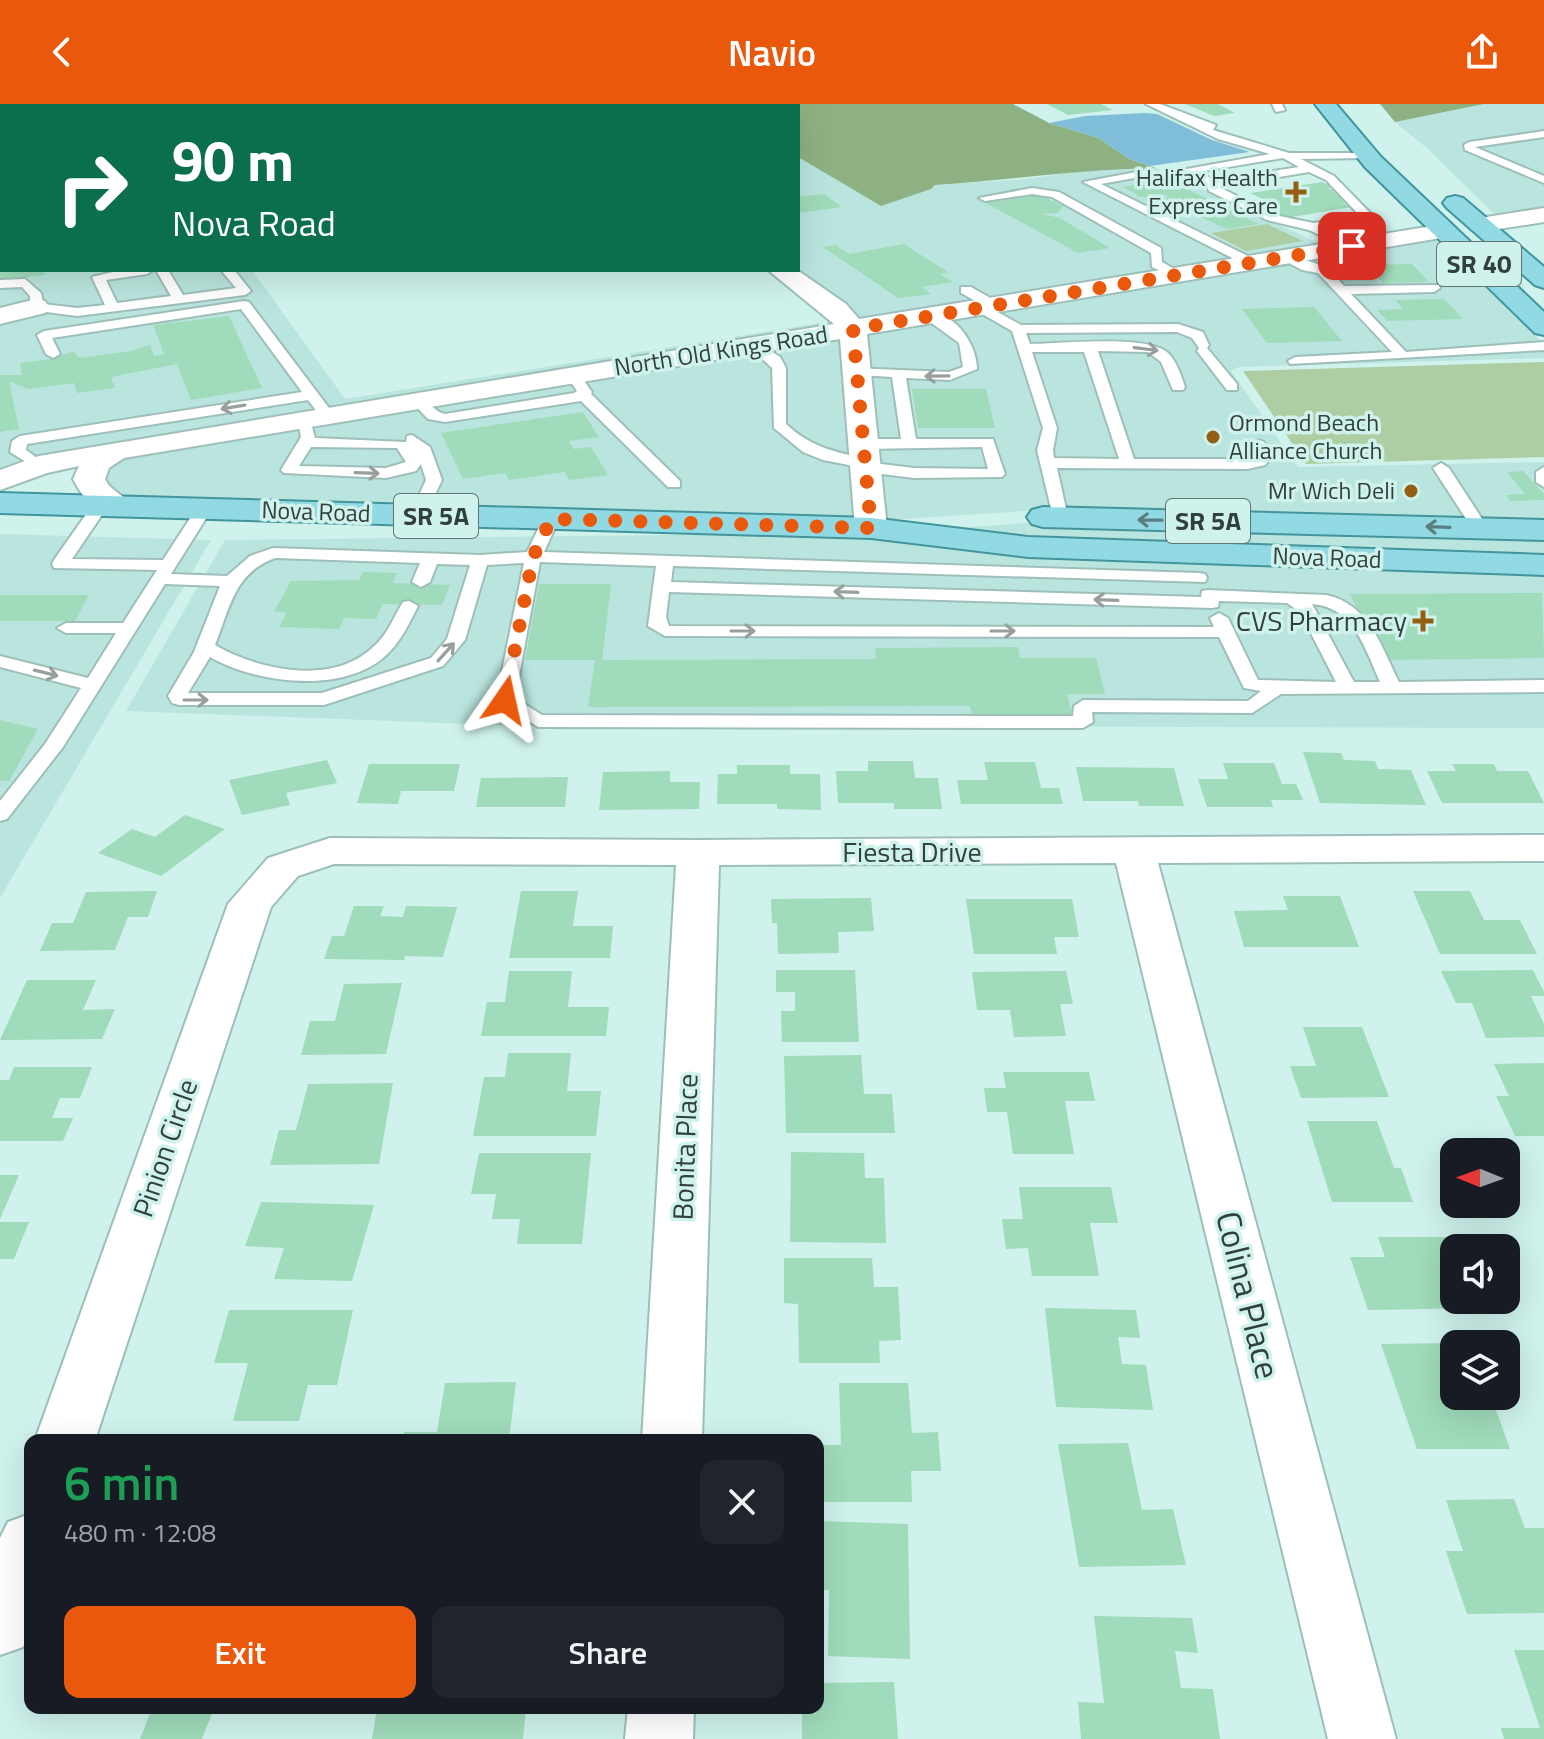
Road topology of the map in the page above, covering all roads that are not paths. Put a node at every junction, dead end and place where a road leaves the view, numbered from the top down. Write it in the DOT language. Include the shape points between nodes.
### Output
graph roads {
  1 [pos="1151,104"];
  2 [pos="1325,104"];
  3 [pos="1338,104"];
  4 [pos="1544,134"];
  5 [pos="1284,155"];
  6 [pos="1366,155"];
  7 [pos="1399,156"];
  8 [pos="1311,168"];
  9 [pos="1147,173"];
  10 [pos="1540,178"];
  11 [pos="1435,185"];
  12 [pos="1099,187"];
  13 [pos="1213,187"];
  14 [pos="1084,189"];
  15 [pos="1069,191"];
  16 [pos="1055,194"];
  17 [pos="985,198"];
  18 [pos="1413,202"];
  19 [pos="1544,215"];
  20 [pos="1480,225"];
  21 [pos="1445,231"];
  22 [pos="1308,252"];
  23 [pos="1519,258"];
  24 [pos="1252,263"];
  25 [pos="133,272"];
  26 [pos="163,272"];
  27 [pos="229,272"];
  28 [pos="784,272"];
  29 [pos="1179,275"];
  30 [pos="1544,280"];
  31 [pos="0,284"];
  32 [pos="1434,288"];
  33 [pos="1341,290"];
  34 [pos="179,299"];
  35 [pos="980,301"];
  36 [pos="36,307"];
  37 [pos="113,308"];
  38 [pos="0,316"];
  39 [pos="931,316"];
  40 [pos="1544,327"];
  41 [pos="853,329"];
  42 [pos="1018,329"];
  43 [pos="755,345"];
  44 [pos="1544,346"];
  45 [pos="1025,348"];
  46 [pos="1090,348"];
  47 [pos="53,354"];
  48 [pos="1403,356"];
  49 [pos="1295,361"];
  50 [pos="857,371"];
  51 [pos="899,375"];
  52 [pos="577,385"];
  53 [pos="1178,387"];
  54 [pos="1232,387"];
  55 [pos="310,421"];
  56 [pos="909,443"];
  57 [pos="1198,445"];
  58 [pos="1259,445"];
  59 [pos="115,450"];
  60 [pos="865,458"];
  61 [pos="1048,463"];
  62 [pos="1128,463"];
  63 [pos="1205,464"];
  64 [pos="39,465"];
  65 [pos="1441,468"];
  66 [pos="1544,472"];
  67 [pos="0,481"];
  68 [pos="1544,482"];
  69 [pos="674,484"];
  70 [pos="0,503"];
  71 [pos="108,506"];
  72 [pos="204,509"];
  73 [pos="418,515"];
  74 [pos="1060,518"];
  75 [pos="551,519"];
  76 [pos="871,528"];
  77 [pos="1480,528"];
  78 [pos="1544,530"];
  79 [pos="533,557"];
  80 [pos="430,559"];
  81 [pos="480,560"];
  82 [pos="665,561"];
  83 [pos="1544,565"];
  84 [pos="164,572"];
  85 [pos="229,581"];
  86 [pos="421,582"];
  87 [pos="1201,582"];
  88 [pos="661,587"];
  89 [pos="1291,598"];
  90 [pos="409,606"];
  91 [pos="66,628"];
  92 [pos="128,628"];
  93 [pos="1226,632"];
  94 [pos="206,647"];
  95 [pos="0,661"];
  96 [pos="93,685"];
  97 [pos="1391,685"];
  98 [pos="1347,686"];
  99 [pos="1544,686"];
  100 [pos="1277,688"];
  101 [pos="0,815"];
  102 [pos="1544,848"];
  103 [pos="1134,850"];
  104 [pos="698,853"];
  105 [pos="283,867"];
  106 [pos="67,1434"];
  107 [pos="672,1434"];
  108 [pos="24,1557"];
  109 [pos="0,1627"];
  110 [pos="661,1714"];
  111 [pos="659,1739"];
  112 [pos="1362,1739"];
  1 -- 5 [label="lane" via="1200,128"];
  2 -- 6 [label="main road, SR 40"];
  3 -- 7 [label="main road" via="1378,147"];
  4 -- 10 [label="lane" via="1469,145 1470,150"];
  5 -- 6 [label="lane"];
  5 -- 8 [label="lane"];
  5 -- 13 [label="lane" via="1187,170"];
  6 -- 18 [label="main road, SR 40"];
  8 -- 13 [label="lane"];
  8 -- 22 [label="lane" via="1330,178 1370,219"];
  9 -- 12 [label="lane" via="1089,182"];
  11 -- 20 [label="main road, SR 40"];
  12 -- 14 [label="lane"];
  12 -- 24 [label="lane"];
  13 -- 22 [label="lane" via="1271,218"];
  15 -- 16 [label="lane"];
  16 -- 17 [label="lane" via="1032,191"];
  16 -- 29 [label="lane" via="1157,251 1156,264"];
  18 -- 20 [label="main road"];
  18 -- 21 [label="main road, SR 40"];
  19 -- 20 [label="street"];
  20 -- 23 [label="main road, SR 40"];
  21 -- 22 [label="street, North Old Kings Road"];
  21 -- 23 [label="main road"];
  21 -- 40 [label="main road, SR 40"];
  22 -- 24 [label="street, North Old Kings Road"];
  22 -- 33 [label="lane"];
  23 -- 30 [label="main road, SR 40"];
  24 -- 29 [label="street, North Old Kings Road"];
  25 -- 37 [label="lane" via="98,277"];
  26 -- 34 [label="lane"];
  27 -- 34 [label="lane" via="245,291"];
  28 -- 41 [label="street" via="837,310"];
  29 -- 35 [label="street, North Old Kings Road"];
  31 -- 36 [label="lane" via="25,283 36,296"];
  32 -- 33 [label="lane"];
  33 -- 48 [label="lane"];
  34 -- 37 [label="lane"];
  35 -- 39 [label="street, North Old Kings Road"];
  35 -- 42 [label="lane"];
  36 -- 37 [label="lane" via="77,312"];
  36 -- 38 [label="street"];
  39 -- 41 [label="street, North Old Kings Road"];
  39 -- 51 [label="lane, one-way" via="960,335 971,350 970,369 950,376"];
  41 -- 43 [label="street, North Old Kings Road"];
  41 -- 50 [label="street"];
  42 -- 45 [label="lane"];
  42 -- 54 [label="lane" via="1178,328 1198,335"];
  43 -- 52 [label="street, North Old Kings Road"];
  43 -- 60 [label="lane" via="779,368 779,425 819,455"];
  44 -- 48 [label="lane"];
  45 -- 46 [label="lane"];
  45 -- 61 [label="lane" via="1050,428"];
  46 -- 53 [label="lane, one-way" via="1159,350 1167,356"];
  46 -- 62 [label="lane"];
  47 -- 55 [label="lane" via="44,335 244,305"];
  48 -- 49 [label="lane"];
  50 -- 51 [label="lane"];
  50 -- 60 [label="street"];
  51 -- 56 [label="lane"];
  52 -- 55 [label="street, North Old Kings Road" via="417,400"];
  52 -- 69 [label="lane"];
  55 -- 55 [label="lane, one-way" via="289,470 386,473 411,468 414,462 399,444"];
  55 -- 59 [label="street, North Old Kings Road"];
  55 -- 64 [label="lane, one-way" via="20,441 18,452"];
  55 -- 73 [label="lane" via="413,440 422,447 434,480"];
  56 -- 60 [label="lane"];
  56 -- 60 [label="lane" via="988,442 997,474 914,473"];
  57 -- 63 [label="lane"];
  58 -- 63 [label="lane" via="1265,456 1260,462"];
  59 -- 64 [label="street, North Old Kings Road"];
  59 -- 71 [label="street" via="96,463 89,479"];
  60 -- 76 [label="street"];
  61 -- 62 [label="lane"];
  61 -- 74 [label="lane"];
  62 -- 63 [label="lane"];
  64 -- 67 [label="street, North Old Kings Road"];
  65 -- 77 [label="lane"];
  66 -- 68 [label="lane"];
  70 -- 71 [label="main road, Nova Road / SR 5A"];
  71 -- 72 [label="main road, Nova Road / SR 5A"];
  71 -- 84 [label="lane" via="60,564"];
  72 -- 73 [label="main road, Nova Road / SR 5A"];
  72 -- 84 [label="lane"];
  73 -- 75 [label="main road, Nova Road / SR 5A"];
  74 -- 76 [label="main road, Nova Road / SR 5A"];
  77 -- 74 [label="main road, Nova Road / SR 5A, one-way"];
  75 -- 76 [label="main road, Nova Road / SR 5A"];
  75 -- 79 [label="lane"];
  76 -- 87 [label="main road, Nova Road / SR 5A" via="1028,547"];
  77 -- 78 [label="main road, Nova Road / SR 5A"];
  79 -- 81 [label="lane"];
  79 -- 82 [label="lane"];
  79 -- 100 [label="lane" via="505,700 538,721 1083,722 1083,706 1252,707"];
  80 -- 81 [label="lane"];
  80 -- 85 [label="lane" via="273,553 244,566"];
  80 -- 86 [label="lane"];
  94 -- 81 [label="lane, one-way" via="179,699 324,699 437,662 456,640"];
  82 -- 87 [label="lane"];
  82 -- 88 [label="lane"];
  83 -- 87 [label="main road, Nova Road / SR 5A"];
  84 -- 85 [label="lane"];
  84 -- 92 [label="lane"];
  85 -- 94 [label="lane"];
  87 -- 88 [label="lane, one-way"];
  87 -- 89 [label="lane"];
  87 -- 93 [label="lane"];
  88 -- 93 [label="lane, one-way" via="657,626 665,631"];
  89 -- 97 [label="lane" via="1334,602 1349,611"];
  89 -- 98 [label="lane" via="1307,609"];
  90 -- 94 [label="lane" via="374,657 350,667 282,675 250,669"];
  91 -- 92 [label="lane"];
  92 -- 96 [label="lane"];
  93 -- 100 [label="lane" via="1251,684"];
  95 -- 96 [label="lane, one-way"];
  96 -- 101 [label="lane"];
  97 -- 98 [label="lane"];
  97 -- 99 [label="lane"];
  98 -- 100 [label="lane"];
  102 -- 103 [label="street, Fiesta Drive"];
  103 -- 104 [label="street, Fiesta Drive"];
  103 -- 112 [label="street, Colina Place"];
  104 -- 105 [label="street, Fiesta Drive" via="330,851"];
  104 -- 107 [label="street, Bonita Place"];
  105 -- 106 [label="street, Pinion Circle" via="250,904"];
  108 -- 109 [label="street"];
  110 -- 111 [label="street"];
}
